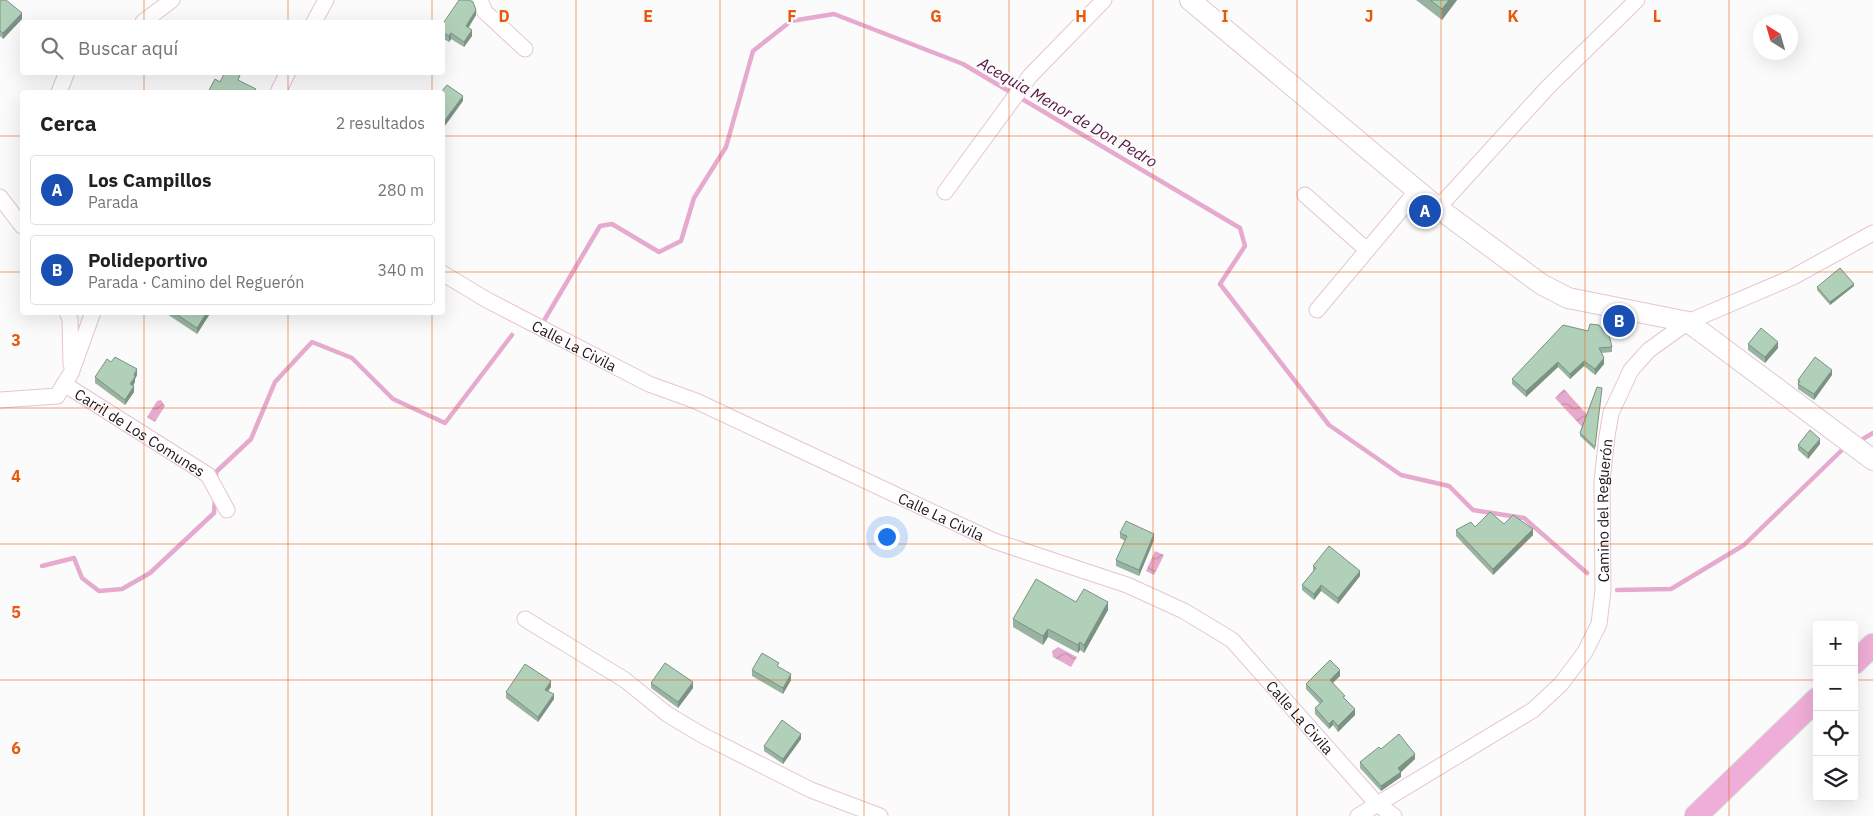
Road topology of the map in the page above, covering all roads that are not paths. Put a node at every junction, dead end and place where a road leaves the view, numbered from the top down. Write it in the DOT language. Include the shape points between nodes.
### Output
graph roads {
  1 [pos="172,0"];
  2 [pos="326,0"];
  3 [pos="480,0"];
  4 [pos="1104,0"];
  5 [pos="1190,0"];
  6 [pos="1637,0"];
  7 [pos="146,20"];
  8 [pos="315,20"];
  9 [pos="525,49"];
  10 [pos="66,75"];
  11 [pos="286,75"];
  12 [pos="60,90"];
  13 [pos="279,90"];
  14 [pos="1415,189"];
  15 [pos="945,192"];
  16 [pos="1305,195"];
  17 [pos="0,197"];
  18 [pos="1438,208"];
  19 [pos="20,222"];
  20 [pos="1873,232"];
  21 [pos="1367,250"];
  22 [pos="445,275"];
  23 [pos="1317,310"];
  24 [pos="68,315"];
  25 [pos="92,315"];
  26 [pos="1688,322"];
  27 [pos="67,378"];
  28 [pos="0,400"];
  29 [pos="1873,460"];
  30 [pos="227,510"];
  31 [pos="525,619"];
  32 [pos="1873,645"];
  33 [pos="1858,659"];
  34 [pos="1813,703"];
  35 [pos="1377,804"];
  36 [pos="880,816"];
  37 [pos="1358,816"];
  38 [pos="1394,816"];
  39 [pos="1696,816"];
  1 -- 7 [label="street"];
  2 -- 8 [label="street"];
  3 -- 9 [label="street" via="485,12"];
  4 -- 15 [label="street" via="1030,76"];
  5 -- 14 [label="main road"];
  6 -- 18 [label="street" via="1548,87"];
  10 -- 12 [label="street"];
  11 -- 13 [label="street"];
  14 -- 18 [label="main road"];
  14 -- 21 [label="street"];
  16 -- 21 [label="street"];
  17 -- 19 [label="street"];
  18 -- 26 [label="main road" via="1541,284 1568,298"];
  20 -- 26 [label="street, Camino del Reguerón" via="1793,277"];
  21 -- 23 [label="street"];
  22 -- 35 [label="street, Calle La Civila" via="649,384 696,401 994,541 1127,586 1184,611 1232,640"];
  24 -- 27 [label="street"];
  25 -- 27 [label="street"];
  26 -- 29 [label="main road"];
  26 -- 35 [label="street, Camino del Reguerón" via="1649,350 1630,370 1611,413 1602,481 1602,598 1599,624 1585,652 1561,684 1533,710"];
  27 -- 28 [label="street" via="57,396"];
  27 -- 30 [label="street, Carril de Los Comunes" via="208,475"];
  31 -- 36 [label="street" via="625,680 667,714 702,735 812,790"];
  32 -- 33 [label="main road"];
  34 -- 39 [label="main road"];
  35 -- 37 [label="street, Camino del Reguerón"];
  35 -- 38 [label="street, Calle La Civila"];
}
